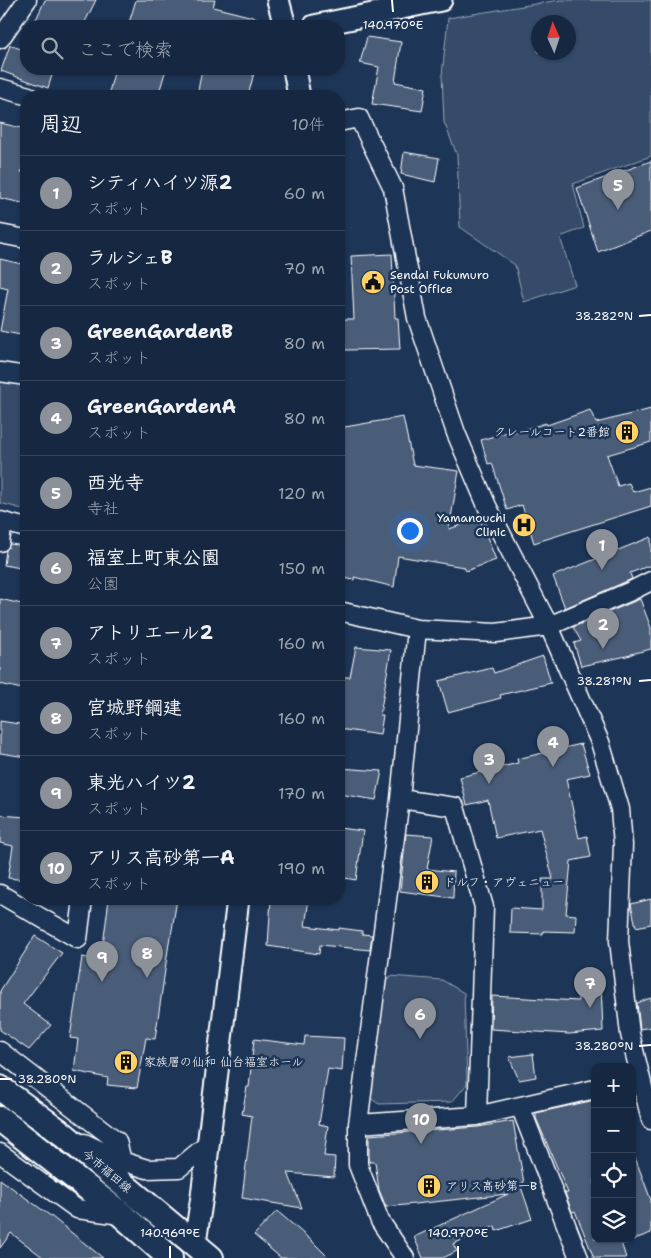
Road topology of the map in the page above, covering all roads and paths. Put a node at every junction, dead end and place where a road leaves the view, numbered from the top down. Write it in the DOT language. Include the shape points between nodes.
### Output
graph roads {
  1 [pos="26,0"];
  2 [pos="278,0"];
  3 [pos="440,0"];
  4 [pos="283,20"];
  5 [pos="343,20"];
  6 [pos="0,39"];
  7 [pos="295,75"];
  8 [pos="0,88"];
  9 [pos="298,90"];
  10 [pos="20,94"];
  11 [pos="345,121"];
  12 [pos="0,234"];
  13 [pos="20,238"];
  14 [pos="0,372"];
  15 [pos="20,375"];
  16 [pos="1,522"];
  17 [pos="20,527"];
  18 [pos="0,542"];
  19 [pos="651,581"];
  20 [pos="345,612"];
  21 [pos="549,626"];
  22 [pos="417,629"];
  23 [pos="400,799"];
  24 [pos="0,894"];
  25 [pos="82,905"];
  26 [pos="237,905"];
  27 [pos="0,1051"];
  28 [pos="634,1063"];
  29 [pos="636,1079"];
  30 [pos="0,1088"];
  31 [pos="591,1090"];
  32 [pos="520,1106"];
  33 [pos="477,1116"];
  34 [pos="0,1119"];
  35 [pos="651,1120"];
  36 [pos="358,1124"];
  37 [pos="63,1134"];
  38 [pos="208,1144"];
  39 [pos="0,1153"];
  40 [pos="122,1161"];
  41 [pos="122,1215"];
  42 [pos="198,1253"];
  43 [pos="170,1258"];
  44 [pos="406,1258"];
  45 [pos="579,1258"];
  1 -- 6 [label="street"];
  2 -- 4 [label="street"];
  3 -- 5 [label="street"];
  7 -- 9 [label="street"];
  8 -- 10 [label="street"];
  11 -- 21 [label="street" via="359,118 393,188 417,318 456,433 487,506"];
  12 -- 13 [label="street"];
  14 -- 15 [label="street"];
  16 -- 17 [label="street"];
  16 -- 18 [label="street"];
  19 -- 21 [label="street"];
  20 -- 22 [label="street"];
  21 -- 22 [label="street" via="496,633"];
  21 -- 28 [label="street" via="600,742 620,809 623,845 619,941"];
  22 -- 23 [label="street"];
  23 -- 33 [label="street" via="455,807 484,907"];
  23 -- 36 [label="street"];
  24 -- 25 [label="street" via="78,939"];
  26 -- 38 [label="street"];
  27 -- 40 [label="street" via="117,1141"];
  29 -- 35 [label="street"];
  30 -- 37 [label="main road, 今市福田線"];
  31 -- 32 [label="street"];
  32 -- 33 [label="street"];
  32 -- 45 [label="street"];
  33 -- 36 [label="street"];
  34 -- 41 [label="main road, 今市福田線"];
  36 -- 44 [label="street" via="358,1164 380,1221"];
  37 -- 40 [label="street"];
  37 -- 42 [label="main road, 今市福田線"];
  38 -- 40 [label="street" via="179,1168 147,1169"];
  38 -- 42 [label="street"];
  39 -- 41 [label="street" via="77,1209"];
  41 -- 43 [label="main road, 今市福田線"];
}
